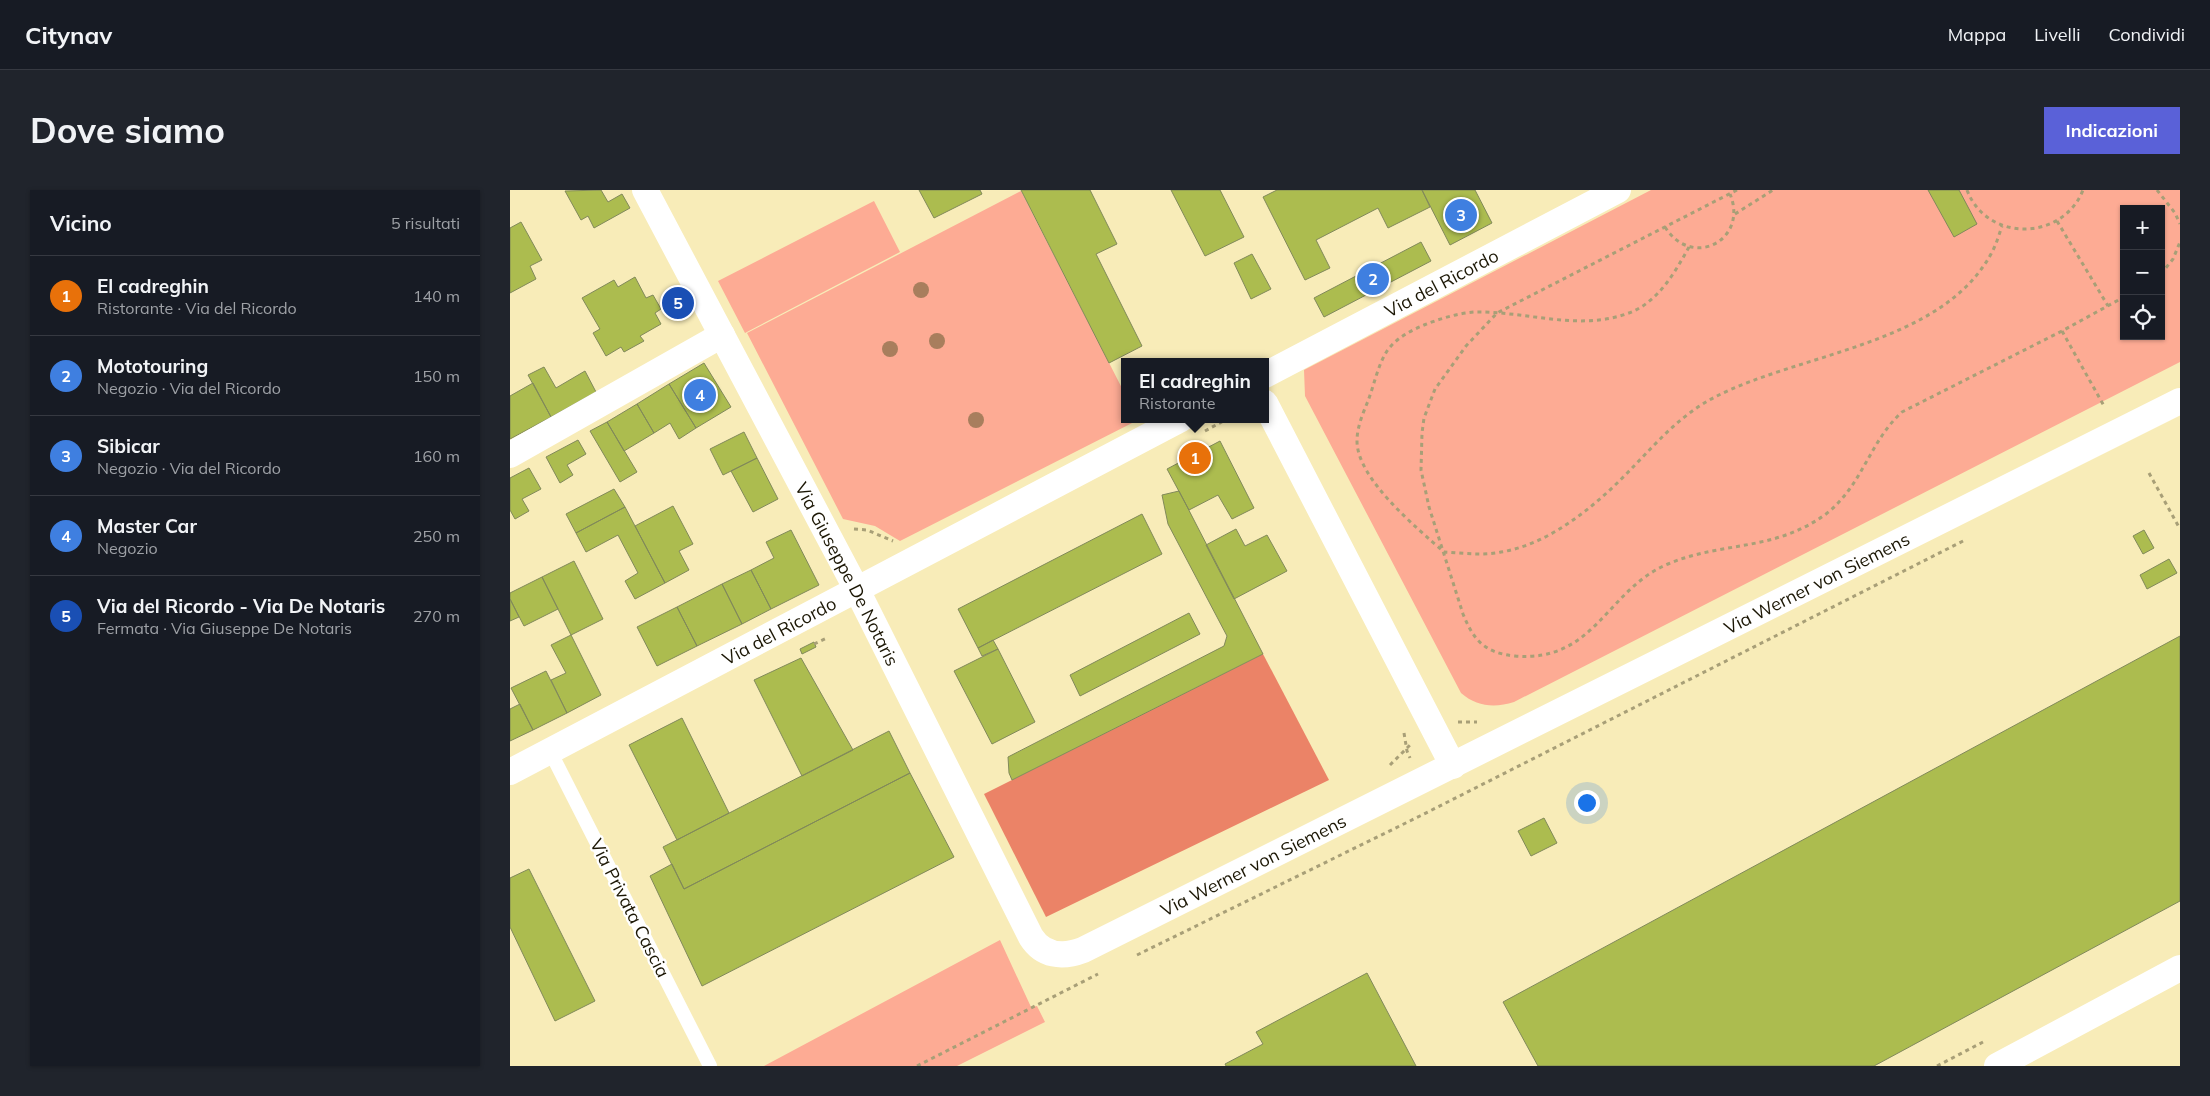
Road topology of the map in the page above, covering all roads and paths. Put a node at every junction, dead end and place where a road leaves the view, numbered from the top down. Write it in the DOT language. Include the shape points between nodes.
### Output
graph roads {
  1 [pos="645,190"];
  2 [pos="1618,190"];
  3 [pos="1737,190"];
  4 [pos="1773,190"];
  5 [pos="1968,190"];
  6 [pos="2083,190"];
  7 [pos="2157,190"];
  8 [pos="1730,194"];
  9 [pos="1735,214"];
  10 [pos="2057,221"];
  11 [pos="2180,224"];
  12 [pos="2002,226"];
  13 [pos="1665,227"];
  14 [pos="2180,242"];
  15 [pos="1689,247"];
  16 [pos="2165,269"];
  17 [pos="2120,299"];
  18 [pos="2108,306"];
  19 [pos="1497,313"];
  20 [pos="2062,331"];
  21 [pos="722,335"];
  22 [pos="1269,373"];
  23 [pos="2180,401"];
  24 [pos="2104,406"];
  25 [pos="1269,412"];
  26 [pos="1174,423"];
  27 [pos="510,455"];
  28 [pos="2150,473"];
  29 [pos="823,527"];
  30 [pos="2180,529"];
  31 [pos="1970,538"];
  32 [pos="900,546"];
  33 [pos="1444,552"];
  34 [pos="857,590"];
  35 [pos="550,751"];
  36 [pos="1453,766"];
  37 [pos="510,772"];
  38 [pos="1052,954"];
  39 [pos="1128,959"];
  40 [pos="2180,968"];
  41 [pos="1102,972"];
  42 [pos="710,1066"];
  43 [pos="917,1066"];
  44 [pos="1997,1066"];
  1 -- 21 [label="street, Via Giuseppe De Notaris"];
  2 -- 22 [label="street, Via del Ricordo"];
  3 -- 8 [label="path"];
  4 -- 9 [label="path"];
  5 -- 12 [label="path" via="1983,214"];
  6 -- 10 [label="path" via="2074,206"];
  7 -- 11 [label="path"];
  8 -- 9 [label="path"];
  8 -- 13 [label="path"];
  9 -- 15 [label="path" via="1732,225 1720,242 1700,248"];
  10 -- 12 [label="path" via="2030,230"];
  10 -- 18 [label="path"];
  12 -- 33 [label="path" via="1992,252 1976,275 1952,298 1916,321 1873,341 1769,375 1706,402 1674,424 1625,476 1596,501 1545,537 1500,553"];
  13 -- 15 [label="path" via="1679,243"];
  13 -- 19 [label="path"];
  14 -- 16 [label="path"];
  15 -- 19 [label="path" via="1668,282 1653,298 1624,315 1579,321"];
  17 -- 18 [label="path"];
  18 -- 20 [label="path"];
  19 -- 33 [label="path" via="1450,367 1424,418 1421,449 1423,481"];
  19 -- 33 [label="path" via="1473,312 1449,317 1412,330 1395,342 1383,359 1359,425 1357,441 1366,468 1394,506"];
  20 -- 24 [label="path"];
  20 -- 33 [label="path" via="1902,412 1884,429 1851,488 1814,522 1765,542 1692,556 1661,567 1632,588 1588,633 1556,653 1509,655 1476,640 1463,614"];
  21 -- 27 [label="street"];
  21 -- 29 [label="street, Via Giuseppe De Notaris"];
  23 -- 36 [label="street, Via Werner von Siemens"];
  25 -- 36 [label="street"];
  26 -- 34 [label="street, Via del Ricordo"];
  28 -- 30 [label="path"];
  29 -- 32 [label="path" via="867,530"];
  29 -- 34 [label="street, Via Giuseppe De Notaris"];
  31 -- 39 [label="path" via="1420,816"];
  34 -- 35 [label="street, Via del Ricordo"];
  34 -- 38 [label="street, Via Giuseppe De Notaris" via="1031,937"];
  35 -- 37 [label="street, Via del Ricordo"];
  35 -- 42 [label="lane, Via Privata Cascia"];
  36 -- 38 [label="street, Via Werner von Siemens" via="1082,950 1067,955"];
  40 -- 44 [label="street"];
  41 -- 43 [label="path"];
}
